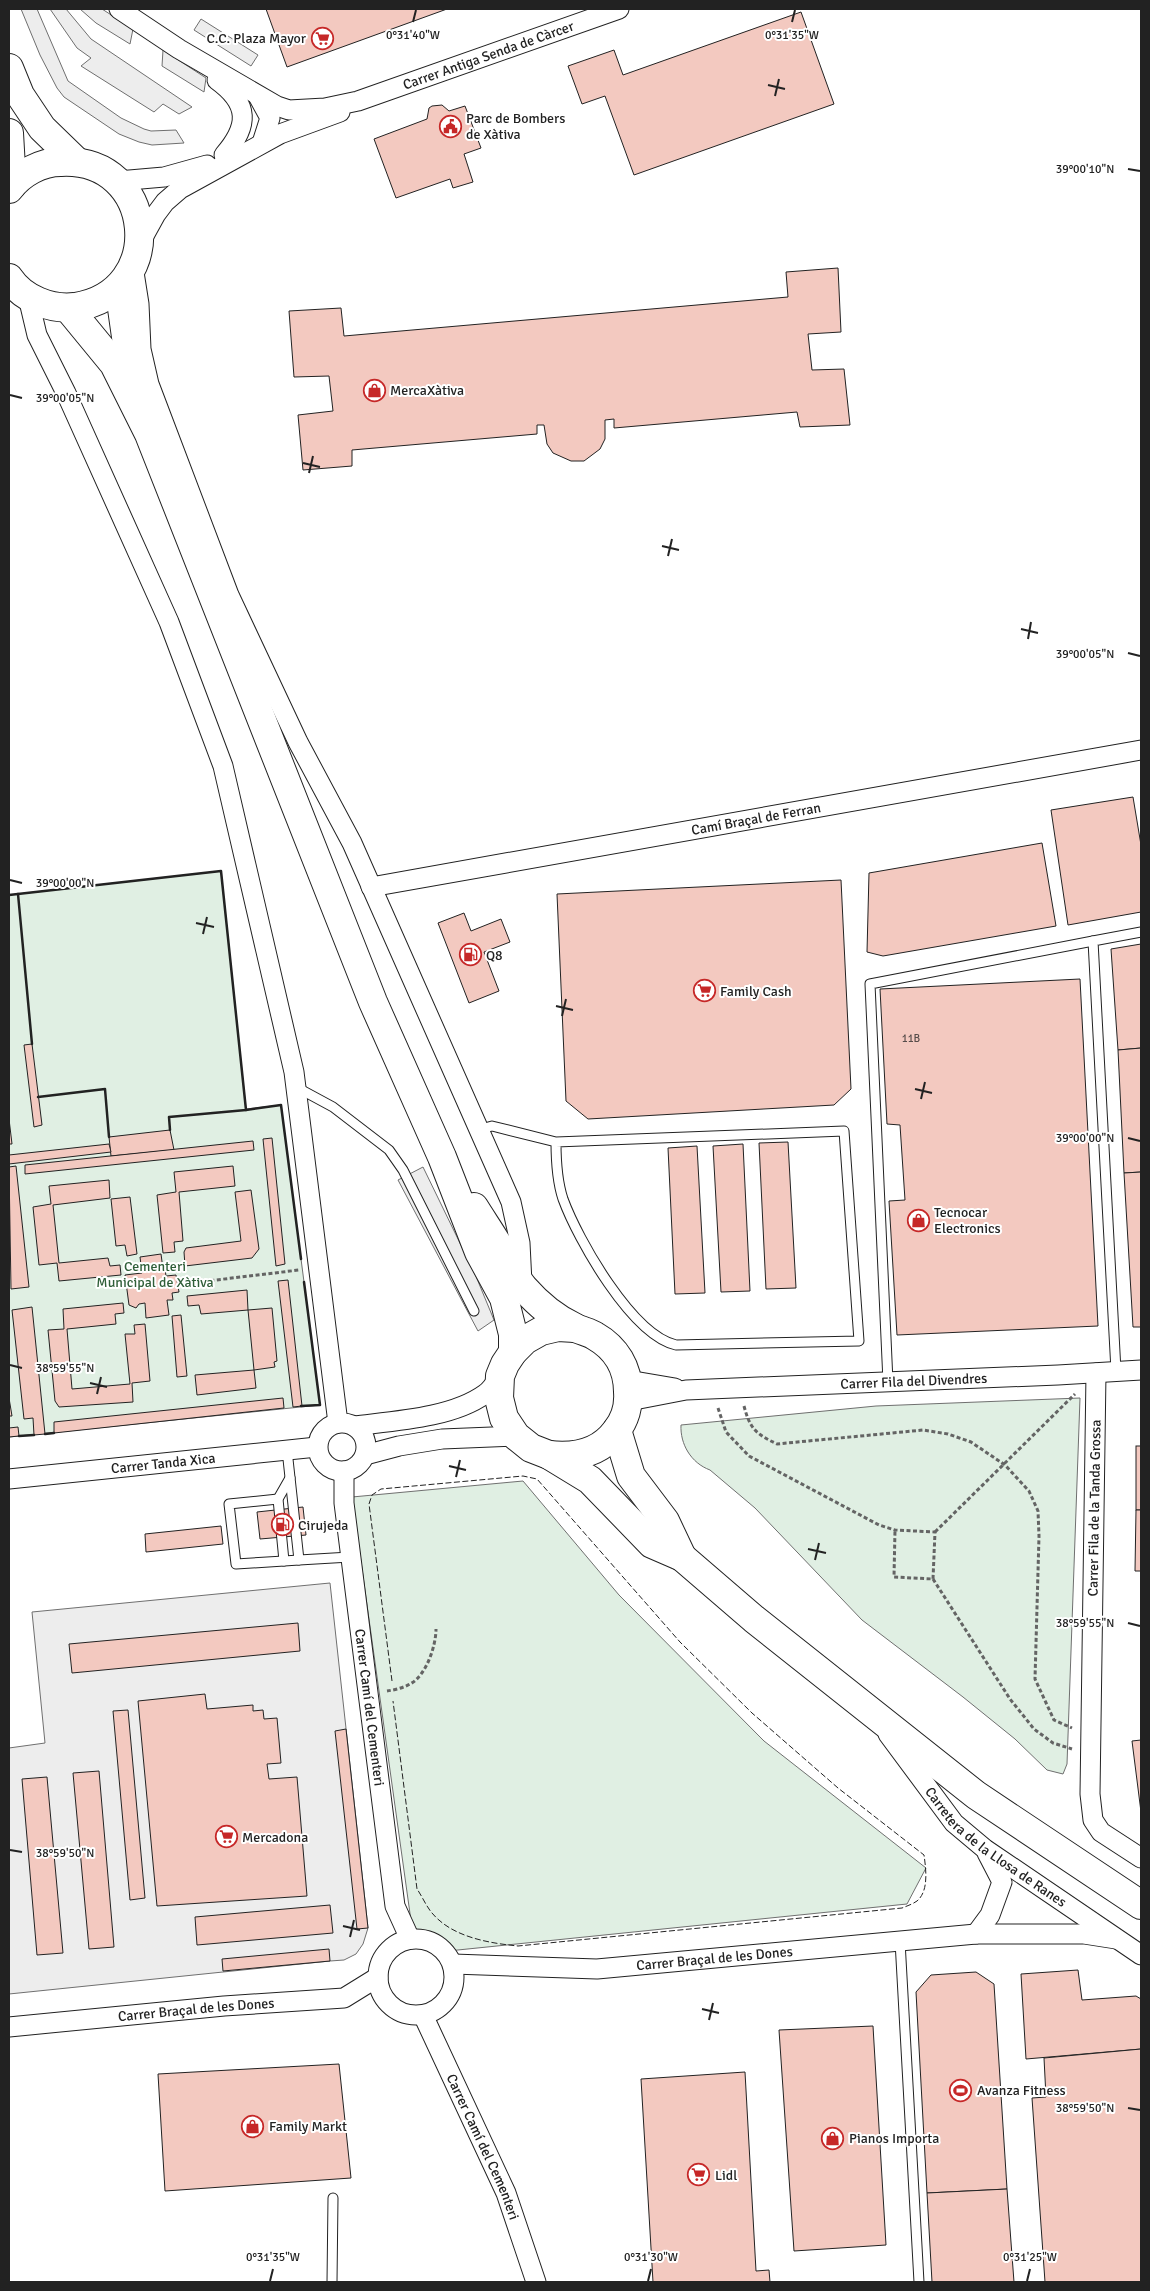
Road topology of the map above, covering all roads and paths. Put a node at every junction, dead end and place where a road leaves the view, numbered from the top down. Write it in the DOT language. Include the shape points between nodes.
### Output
graph roads {
  1 [pos="119,9"];
  2 [pos="619,9"];
  3 [pos="179,49"];
  4 [pos="9,68"];
  5 [pos="257,94"];
  6 [pos="358,101"];
  7 [pos="325,108"];
  8 [pos="9,133"];
  9 [pos="264,137"];
  10 [pos="224,155"];
  11 [pos="76,161"];
  12 [pos="118,181"];
  13 [pos="10,187"];
  14 [pos="131,265"];
  15 [pos="9,278"];
  16 [pos="28,297"];
  17 [pos="68,308"];
  18 [pos="149,434"];
  19 [pos="1141,750"];
  20 [pos="371,887"];
  21 [pos="1141,932"];
  22 [pos="1094,941"];
  23 [pos="295,1079"];
  24 [pos="477,1130"];
  25 [pos="556,1142"];
  26 [pos="442,1157"];
  27 [pos="318,1268"];
  28 [pos="191,1283"];
  29 [pos="522,1287"];
  30 [pos="474,1311"];
  31 [pos="575,1328"];
  32 [pos="512,1352"];
  33 [pos="1141,1370"];
  34 [pos="1116,1371"];
  35 [pos="1096,1373"];
  36 [pos="500,1376"];
  37 [pos="888,1382"];
  38 [pos="742,1388"];
  39 [pos="712,1389"];
  40 [pos="628,1391"];
  41 [pos="346,1424"];
  42 [pos="617,1430"];
  43 [pos="516,1436"];
  44 [pos="317,1446"];
  45 [pos="288,1450"];
  46 [pos="365,1455"];
  47 [pos="549,1455"];
  48 [pos="1005,1465"];
  49 [pos="344,1471"];
  50 [pos="290,1478"];
  51 [pos="9,1479"];
  52 [pos="278,1499"];
  53 [pos="895,1530"];
  54 [pos="935,1532"];
  55 [pos="350,1557"];
  56 [pos="682,1557"];
  57 [pos="299,1560"];
  58 [pos="284,1562"];
  59 [pos="933,1579"];
  60 [pos="436,1629"];
  61 [pos="369,1693"];
  62 [pos="873,1715"];
  63 [pos="1092,1743"];
  64 [pos="985,1849"];
  65 [pos="1141,1858"];
  66 [pos="1141,1906"];
  67 [pos="976,1934"];
  68 [pos="410,1939"];
  69 [pos="1116,1939"];
  70 [pos="900,1940"];
  71 [pos="1141,1955"];
  72 [pos="452,1964"];
  73 [pos="378,1977"];
  74 [pos="423,2015"];
  75 [pos="9,2028"];
  76 [pos="334,2198"];
  77 [pos="332,2282"];
  78 [pos="536,2282"];
  79 [pos="918,2282"];
  1 -- 3 [label="street"];
  2 -- 6 [label="street, Carrer Antiga Senda de Càrcer"];
  3 -- 5 [label="street"];
  3 -- 10 [label="street" via="229,89 239,104 244,117 235,142"];
  4 -- 11 [label="main road" via="20,95 42,128"];
  5 -- 7 [label="street" via="289,110"];
  5 -- 9 [label="street" via="270,118"];
  6 -- 7 [label="street"];
  6 -- 9 [label="street" via="335,115"];
  7 -- 9 [label="street"];
  8 -- 13 [label="main road"];
  9 -- 10 [label="street"];
  9 -- 14 [label="street" via="180,189 165,202"];
  10 -- 12 [label="street" via="200,168 164,177"];
  11 -- 12 [label="main road" via="99,168"];
  11 -- 13 [label="main road" via="52,162 30,170"];
  12 -- 14 [label="main road" via="139,220"];
  14 -- 17 [label="main road" via="104,298"];
  14 -- 18 [label="main road" via="128,351"];
  14 -- 20 [label="street" via="139,304 141,349 163,426 229,595 293,733 321,782"];
  15 -- 16 [label="main road"];
  16 -- 17 [label="main road" via="47,305"];
  16 -- 23 [label="street" via="38,335 169,622 220,757"];
  17 -- 18 [label="main road" via="114,364"];
  18 -- 26 [label="main road" via="373,1002"];
  19 -- 20 [label="street, Camí Braçal de Ferran"];
  20 -- 24 [label="street"];
  21 -- 22 [label="lane"];
  22 -- 34 [label="lane"];
  22 -- 37 [label="lane" via="870,984"];
  23 -- 27 [label="street"];
  23 -- 30 [label="lane" via="389,1150 403,1170"];
  24 -- 25 [label="lane" via="492,1126"];
  24 -- 29 [label="street" via="511,1202 520,1244"];
  25 -- 25 [label="lane" via="844,1131 859,1341 664,1343 623,1305 583,1239 563,1199 558,1179"];
  26 -- 29 [label="main road"];
  26 -- 32 [label="main road" via="479,1252 504,1298 513,1334"];
  27 -- 28 [label="path"];
  27 -- 41 [label="street"];
  29 -- 31 [label="main road" via="551,1314"];
  31 -- 32 [label="main road" via="541,1331"];
  31 -- 40 [label="main road" via="610,1346 622,1362"];
  32 -- 36 [label="main road"];
  33 -- 34 [label="street, Carrer Fila del Divendres"];
  34 -- 35 [label="street, Carrer Fila del Divendres"];
  35 -- 37 [label="street, Carrer Fila del Divendres"];
  35 -- 48 [label="path"];
  35 -- 63 [label="street, Carrer Fila de la Tanda Grossa"];
  36 -- 41 [label="street" via="486,1394 464,1406 420,1416"];
  36 -- 43 [label="main road" via="499,1398 504,1418"];
  37 -- 38 [label="street, Carrer Fila del Divendres"];
  38 -- 39 [label="street, Carrer Fila del Divendres"];
  38 -- 48 [label="path" via="749,1424 760,1436 777,1444 922,1430 972,1442"];
  39 -- 40 [label="street, Carrer Fila del Divendres"];
  39 -- 53 [label="path" via="726,1432 749,1456 879,1525"];
  40 -- 42 [label="main road" via="624,1416"];
  41 -- 44 [label="street" via="326,1428"];
  41 -- 46 [label="street" via="365,1438"];
  42 -- 47 [label="main road" via="586,1453 564,1457"];
  42 -- 56 [label="main road" via="631,1476 665,1521"];
  43 -- 46 [label="street" via="442,1439"];
  43 -- 47 [label="main road" via="531,1448"];
  44 -- 45 [label="street, Carrer Tanda Xica"];
  44 -- 49 [label="street" via="322,1462"];
  45 -- 50 [label="lane"];
  45 -- 51 [label="street, Carrer Tanda Xica"];
  46 -- 49 [label="street" via="357,1466"];
  47 -- 56 [label="main road" via="590,1480 652,1544"];
  48 -- 54 [label="path"];
  48 -- 63 [label="path" via="1029,1491 1038,1511 1035,1679 1054,1720"];
  49 -- 55 [label="street, Carrer Camí del Cementeri"];
  50 -- 52 [label="lane"];
  50 -- 57 [label="lane"];
  52 -- 58 [label="lane"];
  52 -- 58 [label="lane" via="229,1504 236,1564"];
  53 -- 54 [label="path"];
  53 -- 59 [label="path" via="894,1577"];
  54 -- 59 [label="path"];
  55 -- 57 [label="lane"];
  55 -- 61 [label="street, Carrer Camí del Cementeri"];
  56 -- 62 [label="main road"];
  57 -- 58 [label="lane"];
  59 -- 63 [label="path" via="1010,1700 1034,1729 1053,1742"];
  60 -- 61 [label="path" via="436,1642 427,1665 411,1684"];
  61 -- 68 [label="street, Carrer Camí del Cementeri" via="394,1906"];
  62 -- 64 [label="street, Carretera de la Llosa de Ranes" via="954,1823"];
  62 -- 66 [label="main road" via="976,1795"];
  63 -- 65 [label="street, Carrer Fila de la Tanda Grossa" via="1090,1794 1093,1820 1100,1832"];
  64 -- 67 [label="street" via="1002,1882 990,1915"];
  64 -- 69 [label="street, Carretera de la Llosa de Ranes"];
  67 -- 69 [label="street, Carrer Braçal de les Dones" via="1084,1934"];
  67 -- 70 [label="street, Carrer Braçal de les Dones"];
  68 -- 72 [label="street" via="424,1939 436,1944"];
  68 -- 73 [label="street" via="387,1952 380,1964"];
  69 -- 71 [label="street, Carretera de la Llosa de Ranes"];
  70 -- 72 [label="street, Carrer Braçal de les Dones" via="596,1969"];
  70 -- 79 [label="lane"];
  72 -- 74 [label="street" via="455,1977 446,2002"];
  73 -- 74 [label="street" via="380,1990 387,2002 404,2013"];
  73 -- 75 [label="street, Carrer Braçal de les Dones" via="344,1998 224,2006"];
  74 -- 78 [label="street, Carrer Camí del Cementeri" via="506,2194"];
  76 -- 77 [label="lane"];
}
